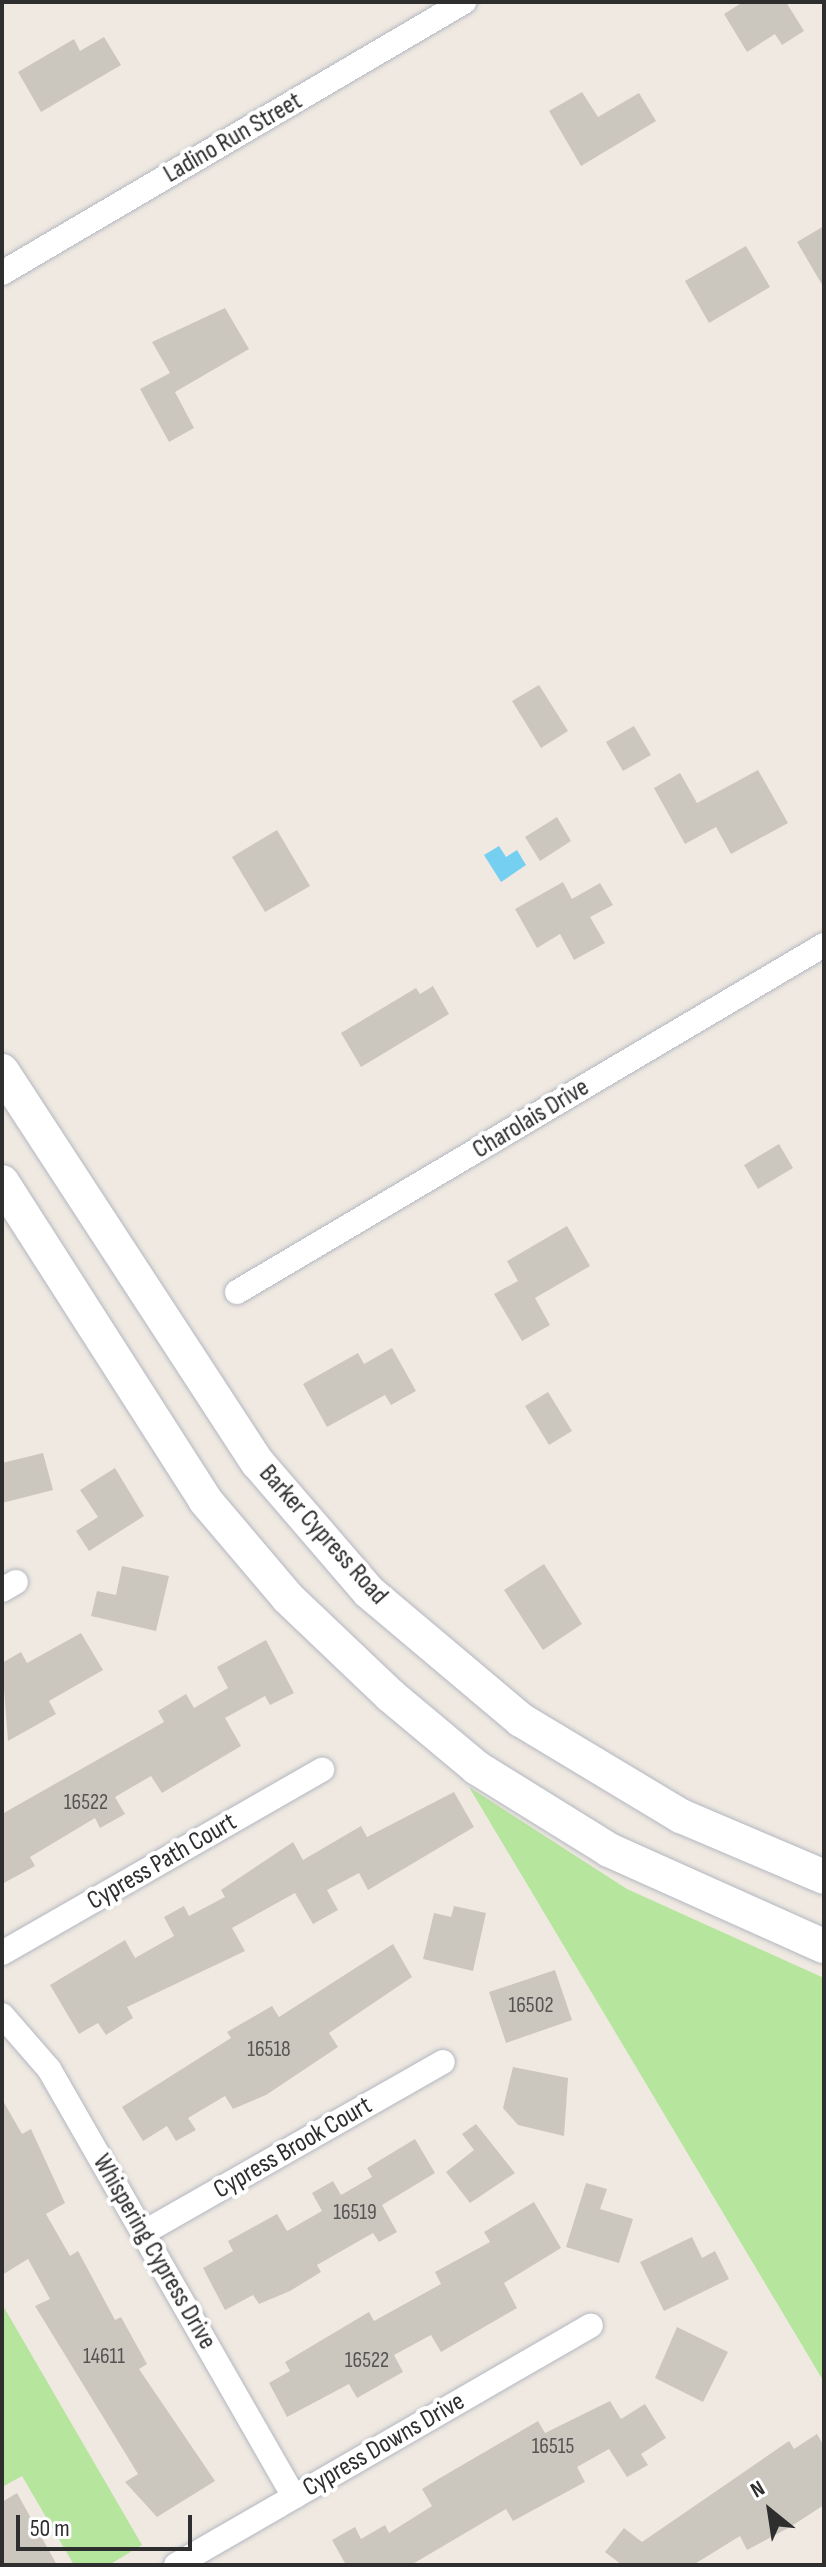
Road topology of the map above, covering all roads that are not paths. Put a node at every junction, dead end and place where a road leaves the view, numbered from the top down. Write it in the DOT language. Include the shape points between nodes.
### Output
graph roads {
  1 [pos="464,2"];
  2 [pos="2,273"];
  3 [pos="824,945"];
  4 [pos="2,1071"];
  5 [pos="2,1182"];
  6 [pos="237,1292"];
  7 [pos="322,1770"];
  8 [pos="824,1877"];
  9 [pos="824,1946"];
  10 [pos="2,1953"];
  11 [pos="2,2015"];
  12 [pos="443,2062"];
  13 [pos="143,2233"];
  14 [pos="591,2325"];
  15 [pos="294,2497"];
  16 [pos="176,2565"];
  1 -- 2 [label="street, Ladino Run Street"];
  3 -- 6 [label="street, Charolais Drive"];
  4 -- 8 [label="main road, Barker Cypress Road" via="258,1463 369,1592 521,1720 681,1816"];
  5 -- 9 [label="main road" via="205,1500 288,1598 391,1696 477,1768 609,1850"];
  7 -- 10 [label="street, Cypress Path Court"];
  11 -- 13 [label="street, Whispering Cypress Drive" via="49,2069"];
  12 -- 13 [label="street, Cypress Brook Court"];
  13 -- 15 [label="street, Whispering Cypress Drive"];
  14 -- 15 [label="street, Cypress Downs Drive"];
  15 -- 16 [label="street, Cypress Downs Drive"];
}
